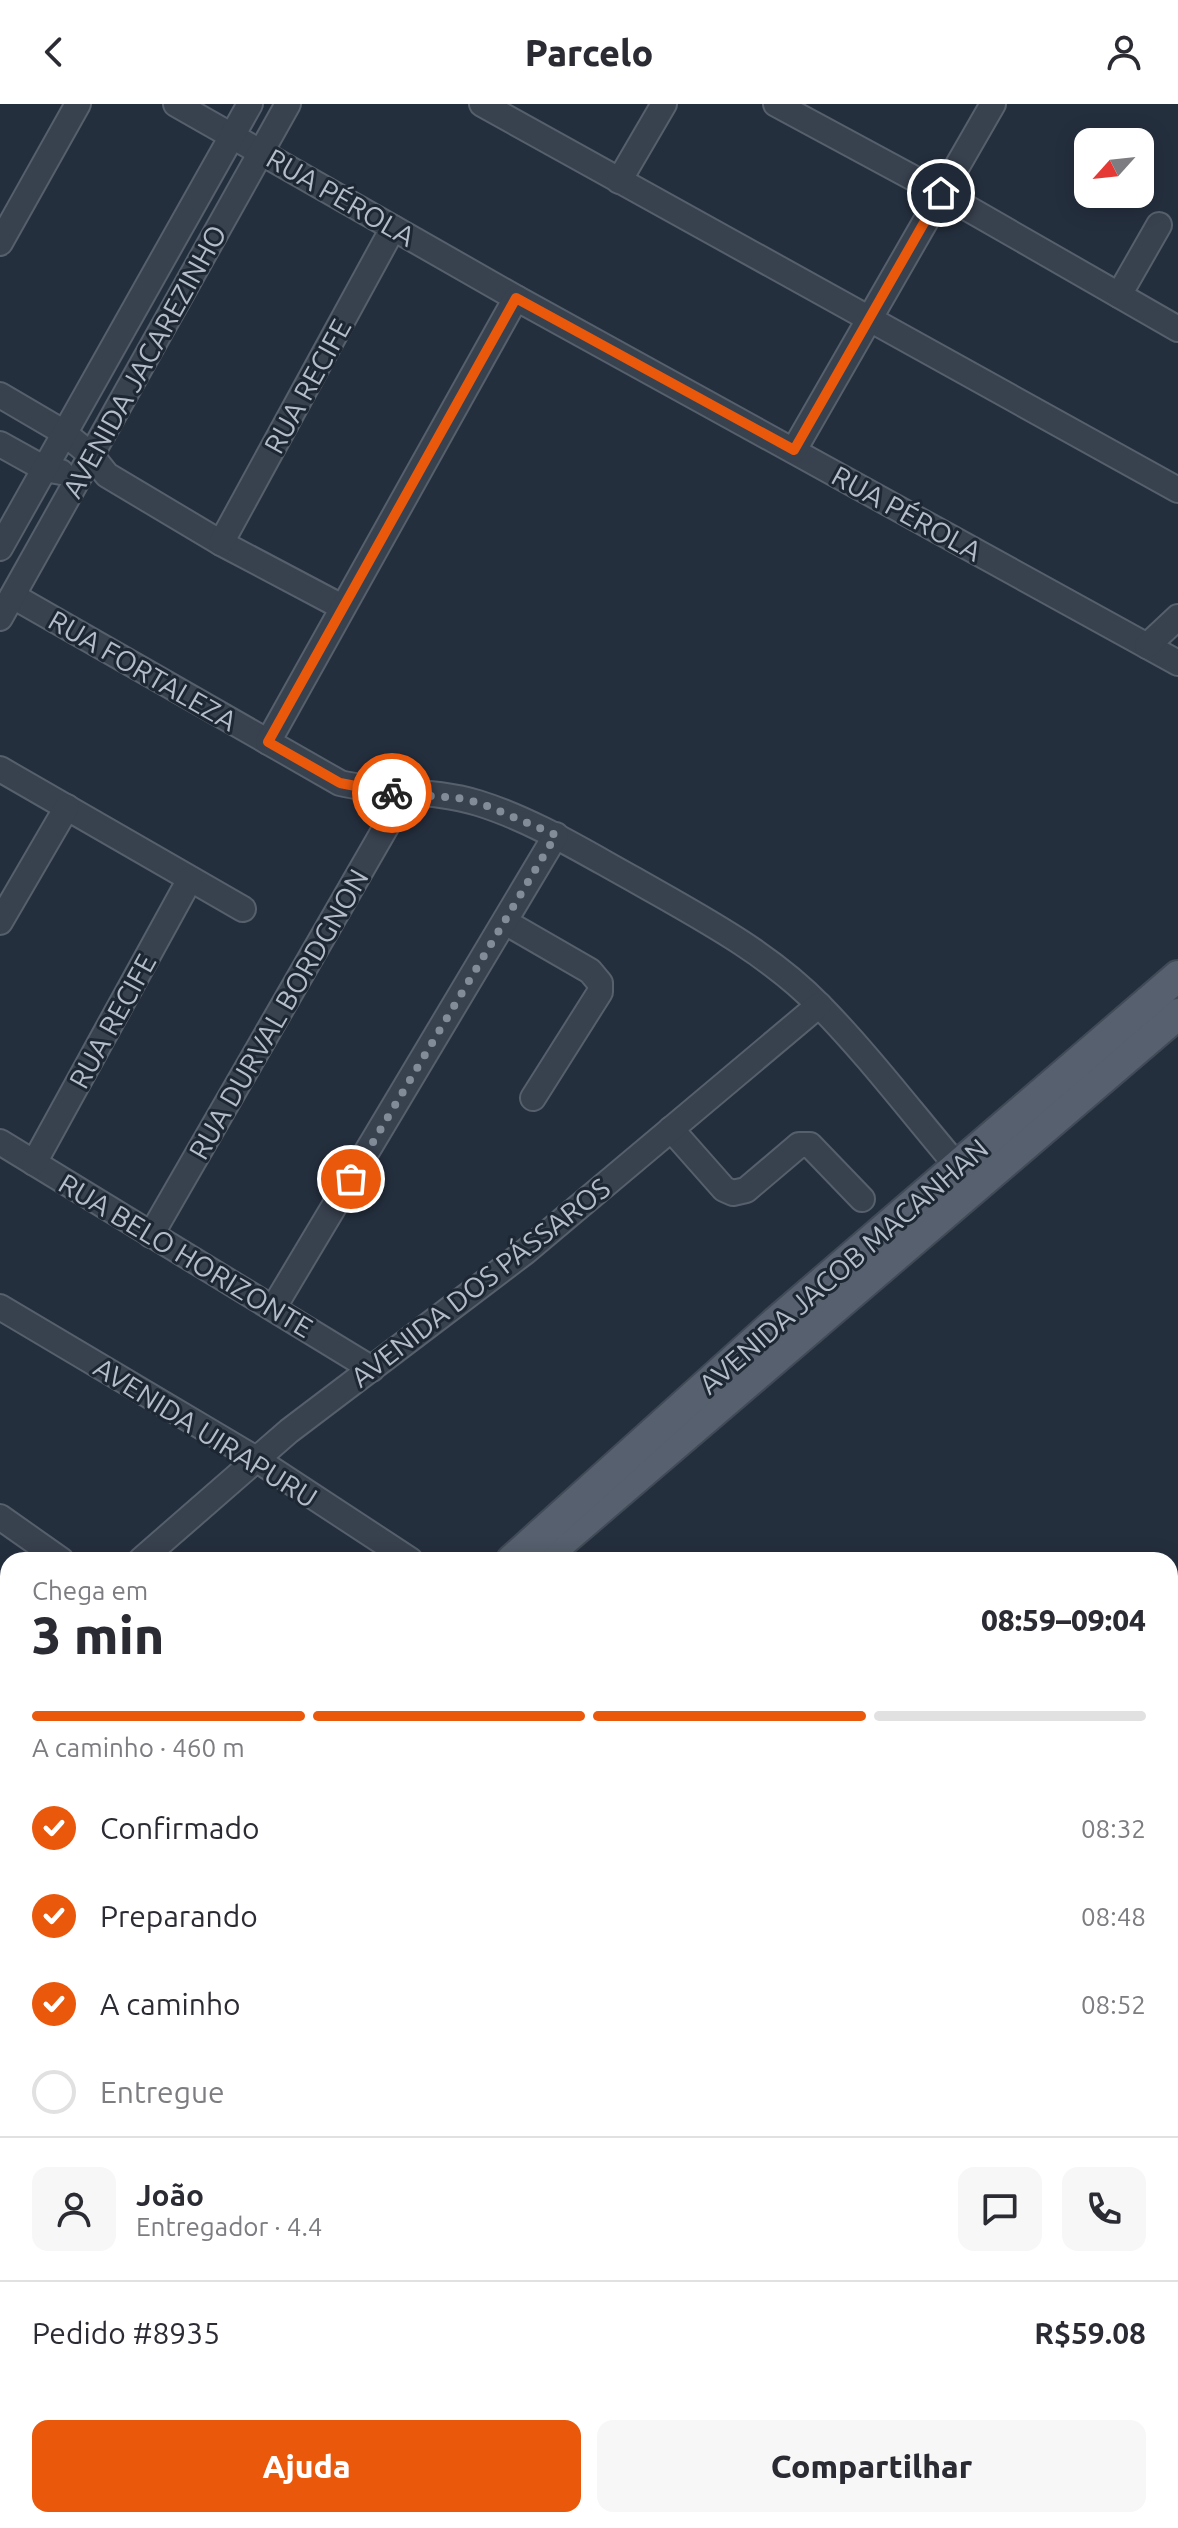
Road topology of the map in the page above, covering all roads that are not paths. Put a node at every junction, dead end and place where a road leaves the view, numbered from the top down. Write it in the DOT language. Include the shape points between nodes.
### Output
graph roads {
  1 [pos="78,104"];
  2 [pos="176,104"];
  3 [pos="250,104"];
  4 [pos="288,104"];
  5 [pos="482,104"];
  6 [pos="664,104"];
  7 [pos="776,104"];
  8 [pos="993,104"];
  9 [pos="812,112"];
  10 [pos="232,133"];
  11 [pos="262,151"];
  12 [pos="619,181"];
  13 [pos="941,193"];
  14 [pos="1159,225"];
  15 [pos="393,228"];
  16 [pos="0,243"];
  17 [pos="1119,295"];
  18 [pos="516,298"];
  19 [pos="870,319"];
  20 [pos="1178,329"];
  21 [pos="0,395"];
  22 [pos="63,432"];
  23 [pos="0,444"];
  24 [pos="794,450"];
  25 [pos="85,465"];
  26 [pos="45,469"];
  27 [pos="1178,490"];
  28 [pos="221,543"];
  29 [pos="0,548"];
  30 [pos="13,596"];
  31 [pos="342,607"];
  32 [pos="1178,617"];
  33 [pos="0,618"];
  34 [pos="1147,646"];
  35 [pos="1178,663"];
  36 [pos="268,742"];
  37 [pos="0,769"];
  38 [pos="405,794"];
  39 [pos="67,807"];
  40 [pos="556,835"];
  41 [pos="190,879"];
  42 [pos="243,909"];
  43 [pos="0,922"];
  44 [pos="505,922"];
  45 [pos="1178,976"];
  46 [pos="819,1005"];
  47 [pos="1178,1014"];
  48 [pos="533,1098"];
  49 [pos="671,1129"];
  50 [pos="0,1142"];
  51 [pos="34,1163"];
  52 [pos="958,1167"];
  53 [pos="862,1199"];
  54 [pos="151,1235"];
  55 [pos="0,1307"];
  56 [pos="274,1307"];
  57 [pos="372,1369"];
  58 [pos="256,1459"];
  59 [pos="0,1517"];
  60 [pos="50,1552"];
  61 [pos="150,1552"];
  62 [pos="398,1552"];
  63 [pos="521,1552"];
  64 [pos="550,1552"];
  1 -- 16 [label="street"];
  2 -- 10 [label="street, RUA PÉROLA"];
  3 -- 10 [label="street, AVENIDA JACAREZINHO"];
  4 -- 11 [label="street, AVENIDA JACAREZINHO"];
  5 -- 12 [label="street"];
  6 -- 12 [label="street"];
  7 -- 9 [label="street"];
  8 -- 13 [label="street"];
  9 -- 13 [label="street"];
  10 -- 11 [label="street, RUA PÉROLA"];
  10 -- 22 [label="street, AVENIDA JACAREZINHO"];
  11 -- 15 [label="street, RUA PÉROLA"];
  11 -- 25 [label="street, AVENIDA JACAREZINHO"];
  12 -- 19 [label="street"];
  13 -- 17 [label="street"];
  13 -- 19 [label="street"];
  14 -- 17 [label="street"];
  15 -- 18 [label="street, RUA PÉROLA"];
  15 -- 28 [label="street, RUA RECIFE"];
  17 -- 20 [label="street"];
  18 -- 24 [label="street, RUA PÉROLA"];
  18 -- 31 [label="street"];
  19 -- 24 [label="street"];
  19 -- 27 [label="street"];
  21 -- 22 [label="street"];
  22 -- 25 [label="street"];
  22 -- 26 [label="street, AVENIDA JACAREZINHO"];
  23 -- 26 [label="street"];
  24 -- 34 [label="street, RUA PÉROLA"];
  25 -- 26 [label="street"];
  25 -- 28 [label="street"];
  25 -- 30 [label="street, AVENIDA JACAREZINHO"];
  26 -- 29 [label="street, AVENIDA JACAREZINHO"];
  28 -- 31 [label="street"];
  30 -- 33 [label="street, AVENIDA JACAREZINHO"];
  30 -- 36 [label="street, RUA FORTALEZA"];
  31 -- 36 [label="street"];
  32 -- 34 [label="street"];
  34 -- 35 [label="street, RUA PÉROLA"];
  36 -- 38 [label="street, RUA FORTALEZA" via="340,783"];
  37 -- 39 [label="street"];
  38 -- 40 [label="street, RUA FORTALEZA" via="480,803"];
  38 -- 54 [label="street, RUA DURVAL BORDGNON"];
  39 -- 41 [label="street"];
  39 -- 43 [label="street"];
  40 -- 44 [label="street"];
  40 -- 46 [label="street, RUA FORTALEZA" via="709,923"];
  41 -- 42 [label="street"];
  41 -- 51 [label="street, RUA RECIFE"];
  44 -- 48 [label="street" via="590,971 600,983 600,992"];
  44 -- 56 [label="street"];
  45 -- 52 [label="main road, AVENIDA JACOB MACANHAN"];
  46 -- 49 [label="street, AVENIDA DOS PÁSSAROS"];
  46 -- 52 [label="street, RUA FORTALEZA"];
  47 -- 64 [label="main road, AVENIDA JACOB MACANHAN"];
  49 -- 53 [label="street" via="733,1193 746,1190 799,1145 810,1145"];
  49 -- 57 [label="street, AVENIDA DOS PÁSSAROS" via="525,1252"];
  50 -- 51 [label="street, RUA BELO HORIZONTE"];
  51 -- 54 [label="street, RUA BELO HORIZONTE"];
  52 -- 63 [label="main road, AVENIDA JACOB MACANHAN"];
  54 -- 56 [label="street, RUA BELO HORIZONTE"];
  55 -- 58 [label="street, AVENIDA UIRAPURU"];
  56 -- 57 [label="street, RUA BELO HORIZONTE"];
  57 -- 58 [label="street, AVENIDA DOS PÁSSAROS"];
  58 -- 61 [label="street, AVENIDA DOS PÁSSAROS"];
  58 -- 62 [label="street, AVENIDA UIRAPURU"];
  59 -- 60 [label="street"];
}
